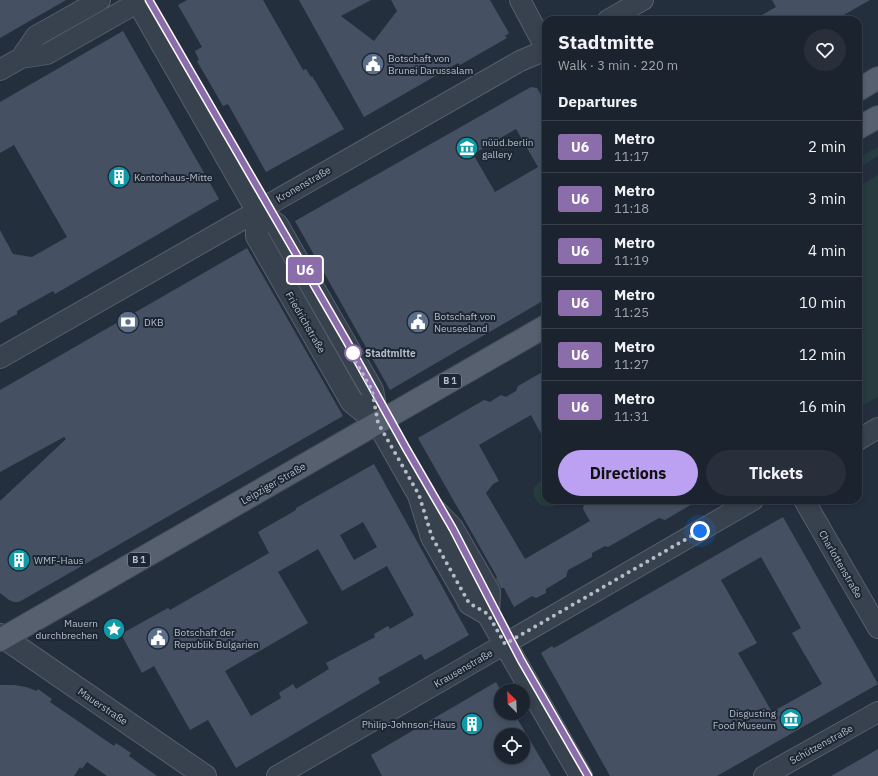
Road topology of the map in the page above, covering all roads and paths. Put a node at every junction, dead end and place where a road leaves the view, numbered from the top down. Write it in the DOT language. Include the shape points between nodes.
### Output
graph roads {
  1 [pos="100,0"];
  2 [pos="520,0"];
  3 [pos="643,0"];
  4 [pos="139,1"];
  5 [pos="615,16"];
  6 [pos="542,42"];
  7 [pos="542,52"];
  8 [pos="21,58"];
  9 [pos="0,70"];
  10 [pos="878,78"];
  11 [pos="862,88"];
  12 [pos="878,117"];
  13 [pos="862,126"];
  14 [pos="257,210"];
  15 [pos="542,328"];
  16 [pos="0,358"];
  17 [pos="378,423"];
  18 [pos="878,428"];
  19 [pos="862,438"];
  20 [pos="746,504"];
  21 [pos="806,504"];
  22 [pos="878,628"];
  23 [pos="1,637"];
  24 [pos="505,644"];
  25 [pos="878,712"];
  26 [pos="205,776"];
  27 [pos="277,776"];
  28 [pos="581,776"];
  29 [pos="764,776"];
  1 -- 8 [label="street" via="36,36"];
  2 -- 6 [label="street"];
  3 -- 5 [label="street"];
  4 -- 8 [label="street" via="47,54"];
  4 -- 14 [label="street, Friedrichstraße"];
  7 -- 14 [label="street, Kronenstraße" via="520,61"];
  8 -- 9 [label="street"];
  10 -- 11 [label="main road"];
  12 -- 13 [label="main road"];
  14 -- 16 [label="street, Kronenstraße"];
  14 -- 17 [label="street, Friedrichstraße" via="257,236 352,402"];
  15 -- 17 [label="main road, Leipziger Straße / B 1"];
  17 -- 23 [label="main road, Leipziger Straße / B 1"];
  17 -- 24 [label="street, Friedrichstraße" via="419,495 432,537 469,603 488,614"];
  18 -- 19 [label="street"];
  20 -- 24 [label="street, Krausenstraße"];
  21 -- 22 [label="street, Charlottenstraße"];
  23 -- 26 [label="street, Mauerstraße"];
  24 -- 27 [label="street, Krausenstraße"];
  24 -- 28 [label="street, Friedrichstraße"];
  25 -- 29 [label="street, Schützenstraße"];
}
